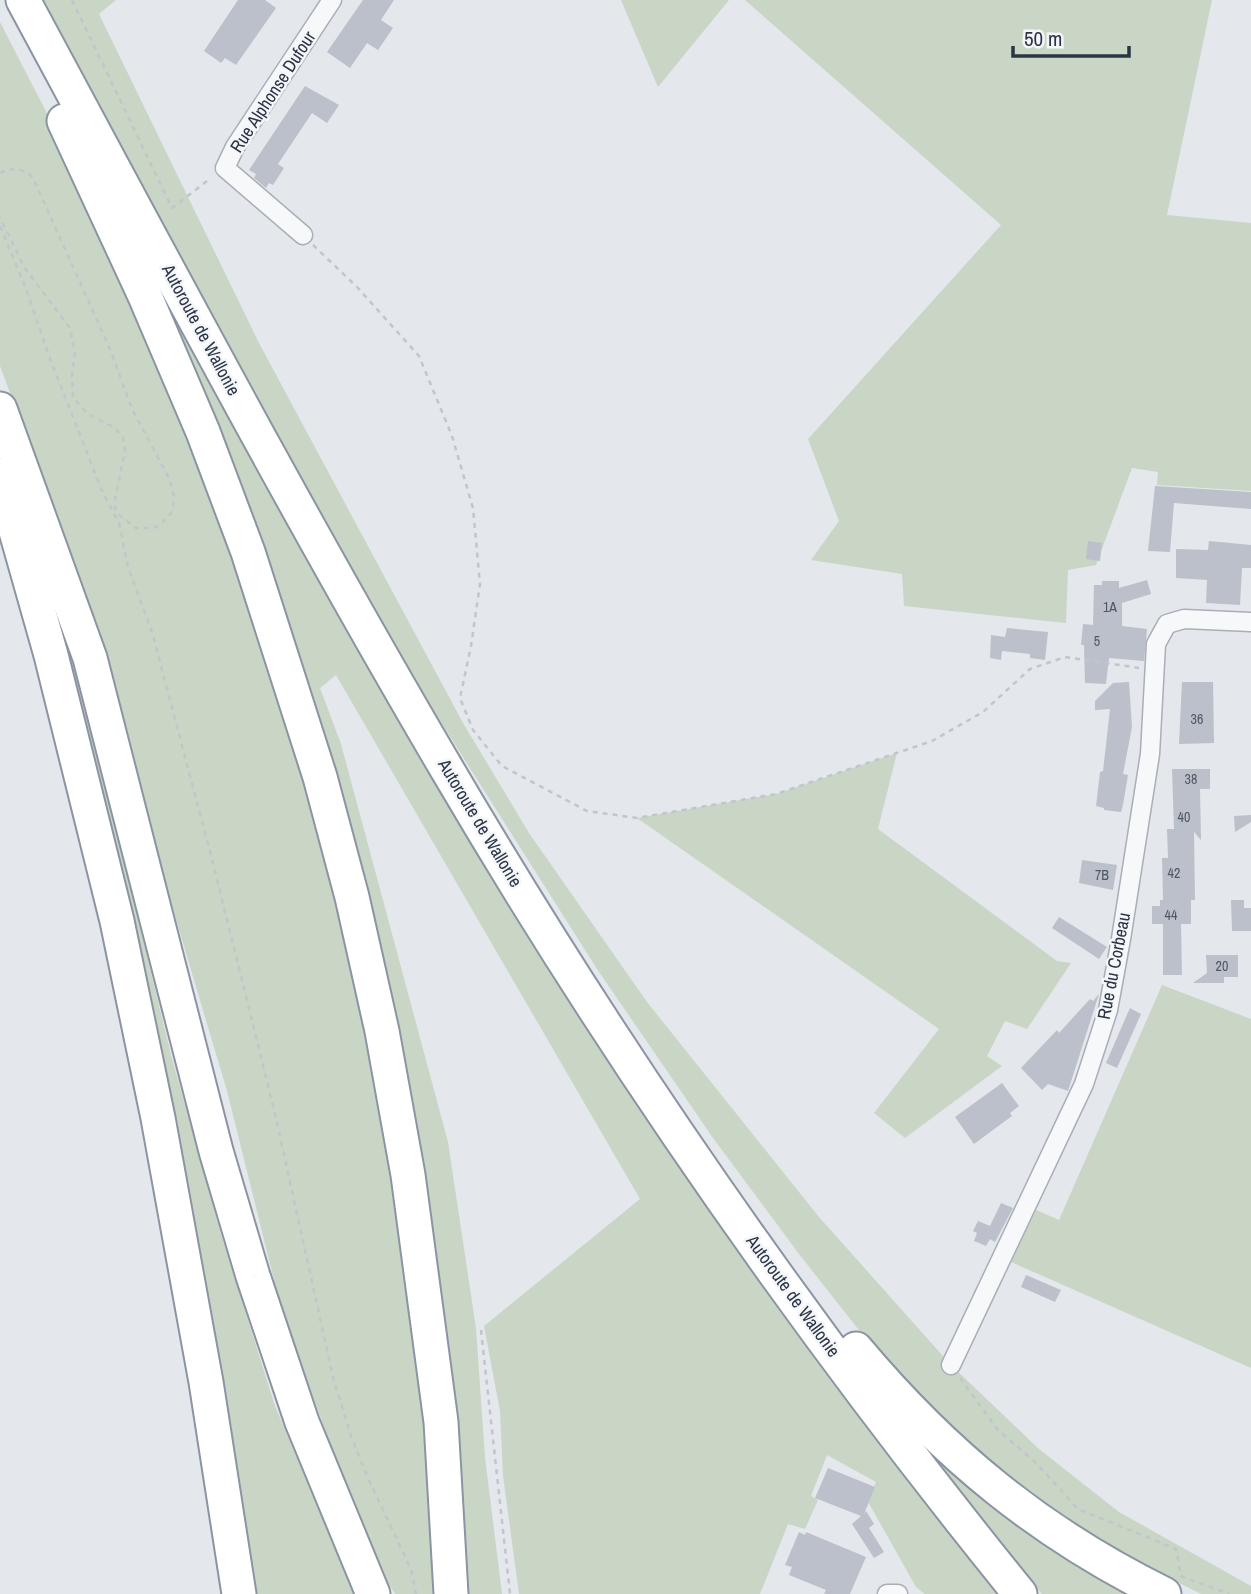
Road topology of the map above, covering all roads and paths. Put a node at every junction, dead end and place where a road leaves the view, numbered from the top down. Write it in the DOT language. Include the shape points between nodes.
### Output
graph roads {
  1 [pos="13,0"];
  2 [pos="23,0"];
  3 [pos="72,0"];
  4 [pos="332,0"];
  5 [pos="225,168"];
  6 [pos="0,173"];
  7 [pos="0,217"];
  8 [pos="0,226"];
  9 [pos="303,235"];
  10 [pos="14,260"];
  11 [pos="24,267"];
  12 [pos="0,410"];
  13 [pos="0,475"];
  14 [pos="1251,622"];
  15 [pos="1153,670"];
  16 [pos="766,1259"];
  17 [pos="481,1330"];
  18 [pos="951,1365"];
  19 [pos="239,1594"];
  20 [pos="373,1594"];
  21 [pos="416,1594"];
  22 [pos="451,1594"];
  23 [pos="510,1594"];
  24 [pos="887,1594"];
  25 [pos="898,1594"];
  26 [pos="1020,1594"];
  27 [pos="1164,1594"];
  28 [pos="1228,1594"];
  1 -- 22 [label="highway" via="24,38 203,432 324,791 382,1031 408,1175 441,1422"];
  2 -- 16 [label="highway, Autoroute de Wallonie" via="253,427 449,774 664,1115"];
  3 -- 5 [label="path" via="172,208"];
  4 -- 5 [label="street, Rue Alphonse Dufour"];
  5 -- 9 [label="street, Rue Alphonse Dufour"];
  6 -- 11 [label="path" via="13,169 33,178 132,409 169,478 173,506 154,528 136,528 118,514 114,505 124,438 72,398 75,354 70,328"];
  7 -- 11 [label="path"];
  8 -- 10 [label="path"];
  9 -- 15 [label="path" via="419,356 452,436 473,508 480,584 460,698 473,730 502,765 587,811 636,818 776,794 932,741 983,712 1030,669 1065,657"];
  10 -- 11 [label="path"];
  10 -- 21 [label="path" via="102,491 119,523 128,567 152,632 271,1101 333,1377 351,1436 411,1569"];
  12 -- 20 [label="highway" via="90,658 216,1151 253,1276 302,1422"];
  13 -- 19 [label="highway" via="51,655 117,921 206,1382"];
  14 -- 15 [label="street, Rue du Corbeau" via="1184,619 1167,624 1156,644"];
  15 -- 18 [label="street, Rue du Corbeau" via="1150,754 1108,1010 1084,1084"];
  16 -- 26 [label="highway, Autoroute de Wallonie" via="943,1500"];
  16 -- 27 [label="highway" via="802,1282 892,1392 978,1475 1085,1552"];
  17 -- 23 [label="path"];
  18 -- 28 [label="path" via="998,1430 1078,1509 1176,1549 1181,1576"];
  24 -- 25 [label="street"];
}
